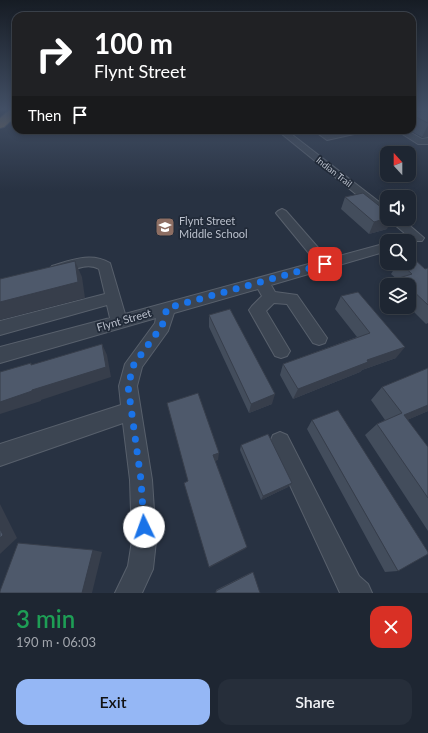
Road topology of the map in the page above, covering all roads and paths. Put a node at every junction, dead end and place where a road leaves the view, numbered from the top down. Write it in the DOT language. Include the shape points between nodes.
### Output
graph roads {
  1 [pos="288,136"];
  2 [pos="410,136"];
  3 [pos="428,141"];
  4 [pos="380,208"];
  5 [pos="282,213"];
  6 [pos="403,226"];
  7 [pos="418,238"];
  8 [pos="380,249"];
  9 [pos="325,264"];
  10 [pos="44,272"];
  11 [pos="262,282"];
  12 [pos="271,297"];
  13 [pos="113,298"];
  14 [pos="167,308"];
  15 [pos="119,322"];
  16 [pos="0,328"];
  17 [pos="319,338"];
  18 [pos="281,351"];
  19 [pos="0,354"];
  20 [pos="132,411"];
  21 [pos="280,442"];
  22 [pos="0,454"];
  23 [pos="128,593"];
  24 [pos="359,593"];
  1 -- 4 [label="street, Indian Trail"];
  2 -- 3 [label="street" via="422,142"];
  5 -- 9 [label="street"];
  6 -- 7 [label="street"];
  8 -- 9 [label="street, Flynt Street"];
  9 -- 11 [label="street, Flynt Street"];
  10 -- 13 [label="street" via="89,261 100,262 105,266"];
  11 -- 12 [label="street"];
  11 -- 14 [label="street, Flynt Street"];
  12 -- 17 [label="street" via="292,299"];
  12 -- 18 [label="street" via="257,310"];
  13 -- 15 [label="street"];
  13 -- 16 [label="street"];
  14 -- 15 [label="street, Flynt Street"];
  14 -- 20 [label="street" via="162,326 134,364 128,386"];
  15 -- 19 [label="street, Flynt Street"];
  20 -- 22 [label="street"];
  20 -- 23 [label="street" via="141,480 144,541 140,569"];
  21 -- 24 [label="street" via="350,586"];
}
